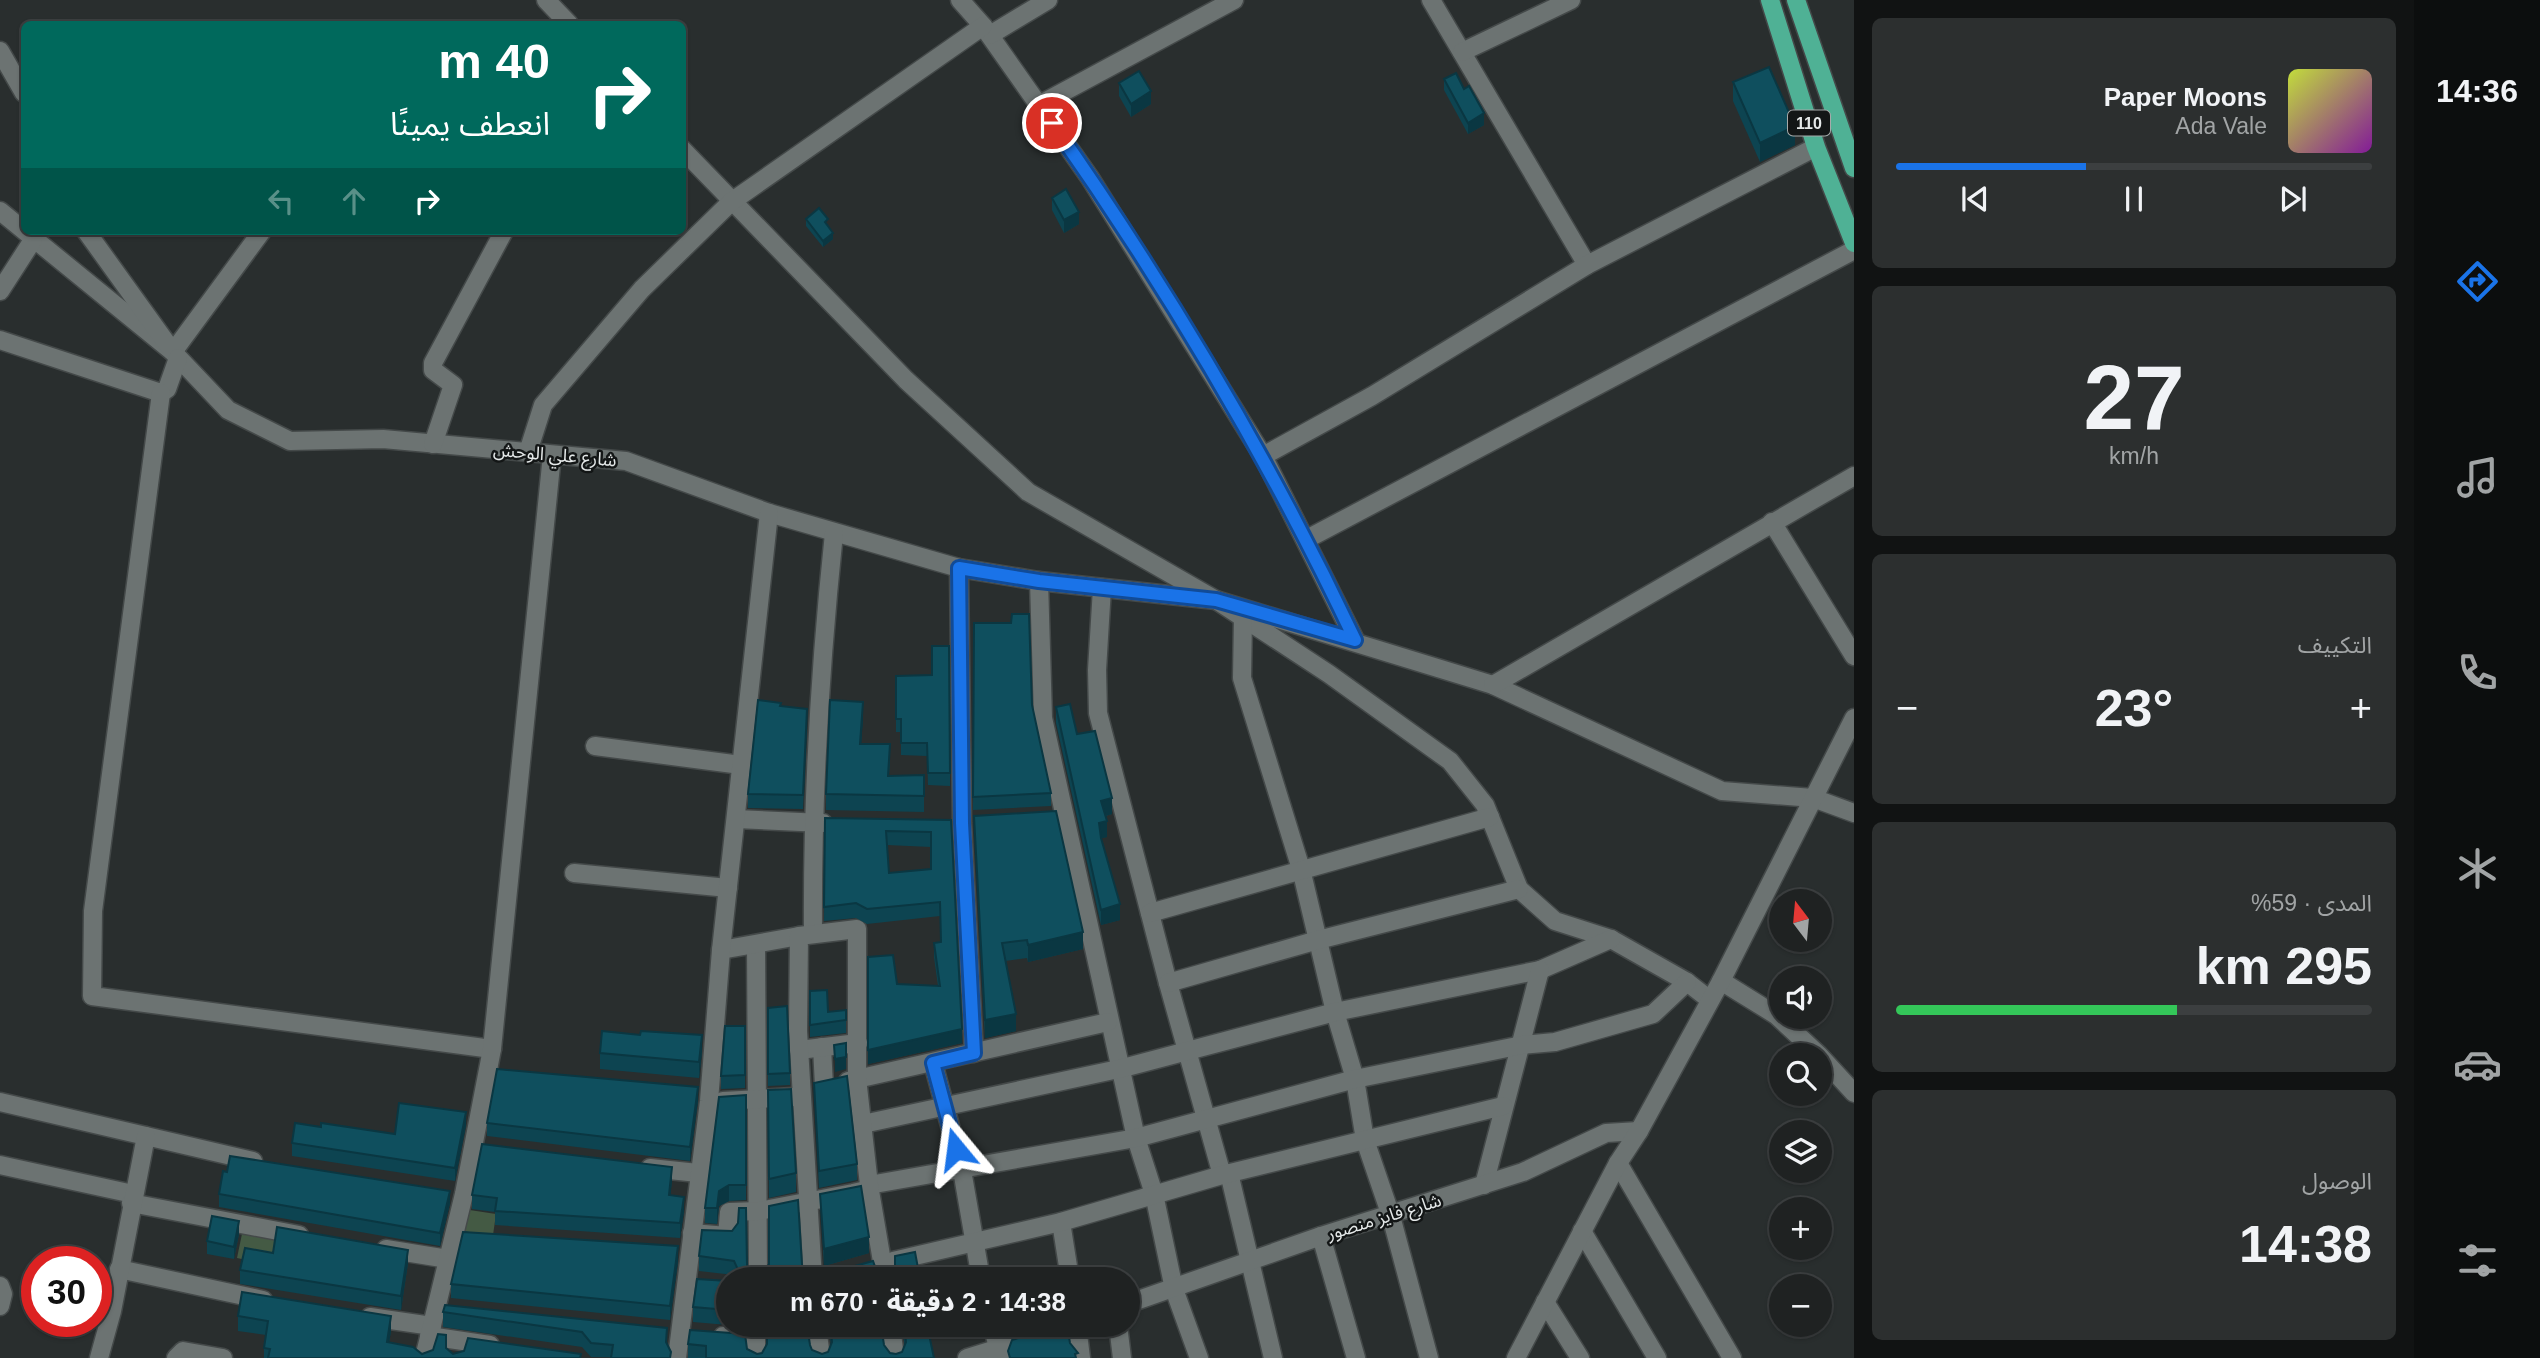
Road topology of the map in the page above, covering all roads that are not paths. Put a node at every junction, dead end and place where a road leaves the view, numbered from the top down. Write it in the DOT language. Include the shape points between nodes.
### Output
graph roads {
  1 [pos="547,0"];
  2 [pos="960,0"];
  3 [pos="1048,0"];
  4 [pos="1234,0"];
  5 [pos="1431,0"];
  6 [pos="1571,0"];
  7 [pos="1770,0"];
  8 [pos="1796,0"];
  9 [pos="566,21"];
  10 [pos="986,31"];
  11 [pos="0,51"];
  12 [pos="1462,52"];
  13 [pos="21,88"];
  14 [pos="1039,105"];
  15 [pos="1816,147"];
  16 [pos="686,153"];
  17 [pos="1854,168"];
  18 [pos="731,202"];
  19 [pos="0,211"];
  20 [pos="21,229"];
  21 [pos="27,235"];
  22 [pos="89,235"];
  23 [pos="259,235"];
  24 [pos="502,235"];
  25 [pos="33,240"];
  26 [pos="1854,243"];
  27 [pos="1854,250"];
  28 [pos="1587,265"];
  29 [pos="0,291"];
  30 [pos="0,341"];
  31 [pos="176,355"];
  32 [pos="161,393"];
  33 [pos="433,444"];
  34 [pos="528,452"];
  35 [pos="552,455"];
  36 [pos="1264,456"];
  37 [pos="1854,475"];
  38 [pos="769,513"];
  39 [pos="1772,523"];
  40 [pos="834,534"];
  41 [pos="1307,539"];
  42 [pos="959,568"];
  43 [pos="1039,581"];
  44 [pos="1102,588"];
  45 [pos="1216,600"];
  46 [pos="1243,617"];
  47 [pos="1355,640"];
  48 [pos="1854,656"];
  49 [pos="1493,685"];
  50 [pos="1854,718"];
  51 [pos="595,746"];
  52 [pos="741,765"];
  53 [pos="1813,798"];
  54 [pos="1854,813"];
  55 [pos="1490,817"];
  56 [pos="736,819"];
  57 [pos="968,822"];
  58 [pos="812,823"];
  59 [pos="839,823"];
  60 [pos="942,824"];
  61 [pos="1301,870"];
  62 [pos="574,873"];
  63 [pos="728,888"];
  64 [pos="1519,889"];
  65 [pos="1150,913"];
  66 [pos="806,934"];
  67 [pos="1611,939"];
  68 [pos="1318,940"];
  69 [pos="756,946"];
  70 [pos="721,950"];
  71 [pos="1540,970"];
  72 [pos="1721,981"];
  73 [pos="1687,982"];
  74 [pos="1168,983"];
  75 [pos="1710,1000"];
  76 [pos="1335,1012"];
  77 [pos="1108,1022"];
  78 [pos="858,1043"];
  79 [pos="1806,1043"];
  80 [pos="1522,1045"];
  81 [pos="822,1047"];
  82 [pos="492,1049"];
  83 [pos="799,1050"];
  84 [pos="1188,1051"];
  85 [pos="974,1053"];
  86 [pos="933,1063"];
  87 [pos="1123,1068"];
  88 [pos="1832,1069"];
  89 [pos="857,1079"];
  90 [pos="1355,1079"];
  91 [pos="824,1086"];
  92 [pos="705,1093"];
  93 [pos="1854,1093"];
  94 [pos="801,1096"];
  95 [pos="757,1101"];
  96 [pos="0,1102"];
  97 [pos="1503,1105"];
  98 [pos="944,1108"];
  99 [pos="1205,1119"];
  100 [pos="863,1124"];
  101 [pos="1639,1131"];
  102 [pos="146,1136"];
  103 [pos="1136,1138"];
  104 [pos="1366,1140"];
  105 [pos="1618,1163"];
  106 [pos="0,1165"];
  107 [pos="278,1165"];
  108 [pos="632,1165"];
  109 [pos="962,1170"];
  110 [pos="698,1173"];
  111 [pos="1225,1174"];
  112 [pos="869,1185"];
  113 [pos="1484,1185"];
  114 [pos="1154,1194"];
  115 [pos="132,1198"];
  116 [pos="808,1201"];
  117 [pos="759,1211"];
  118 [pos="1391,1216"];
  119 [pos="1061,1222"];
  120 [pos="1582,1231"];
  121 [pos="317,1237"];
  122 [pos="1321,1237"];
  123 [pos="687,1244"];
  124 [pos="973,1244"];
  125 [pos="368,1246"];
  126 [pos="448,1259"];
  127 [pos="1251,1261"];
  128 [pos="758,1267"];
  129 [pos="812,1267"];
  130 [pos="883,1267"];
  131 [pos="897,1267"];
  132 [pos="978,1267"];
  133 [pos="1068,1267"];
  134 [pos="119,1269"];
  135 [pos="687,1281"];
  136 [pos="708,1283"];
  137 [pos="0,1286"];
  138 [pos="1174,1289"];
  139 [pos="1140,1300"];
  140 [pos="1545,1302"];
  141 [pos="280,1303"];
  142 [pos="0,1306"];
  143 [pos="346,1314"];
  144 [pos="430,1331"];
  145 [pos="716,1333"];
  146 [pos="686,1334"];
  147 [pos="756,1337"];
  148 [pos="818,1337"];
  149 [pos="892,1337"];
  150 [pos="1042,1337"];
  151 [pos="1077,1337"];
  152 [pos="1119,1337"];
  153 [pos="513,1348"];
  154 [pos="457,1349"];
  155 [pos="999,1353"];
  156 [pos="99,1358"];
  157 [pos="176,1358"];
  158 [pos="223,1358"];
  159 [pos="424,1358"];
  160 [pos="677,1358"];
  161 [pos="755,1358"];
  162 [pos="821,1358"];
  163 [pos="895,1358"];
  164 [pos="967,1358"];
  165 [pos="1081,1358"];
  166 [pos="1122,1358"];
  167 [pos="1199,1358"];
  168 [pos="1273,1358"];
  169 [pos="1356,1358"];
  170 [pos="1429,1358"];
  171 [pos="1516,1358"];
  172 [pos="1580,1358"];
  173 [pos="1657,1358"];
  174 [pos="1732,1358"];
  1 -- 9 [label="street"];
  2 -- 10 [label="street"];
  3 -- 10 [label="street"];
  4 -- 14 [label="street"];
  5 -- 12 [label="street"];
  6 -- 12 [label="street"];
  7 -- 15 [label="main road, 110"];
  8 -- 17 [label="main road, 110"];
  10 -- 14 [label="street"];
  10 -- 18 [label="street"];
  11 -- 13 [label="street"];
  12 -- 28 [label="street"];
  14 -- 36 [label="street" via="1090,178"];
  15 -- 26 [label="main road, 110"];
  15 -- 28 [label="street"];
  16 -- 18 [label="street"];
  18 -- 34 [label="street" via="642,289 543,405"];
  18 -- 45 [label="street" via="906,380 1028,492"];
  19 -- 20 [label="street, شارع علي الوحش"];
  21 -- 25 [label="street, شارع علي الوحش"];
  22 -- 31 [label="street"];
  23 -- 31 [label="street"];
  24 -- 33 [label="street" via="433,363 433,370 453,385"];
  25 -- 29 [label="street"];
  25 -- 31 [label="street, شارع علي الوحش"];
  27 -- 41 [label="street"];
  28 -- 36 [label="street"];
  30 -- 32 [label="street"];
  31 -- 32 [label="street" via="167,388"];
  31 -- 33 [label="street, شارع علي الوحش" via="228,410 290,440 383,439"];
  32 -- 82 [label="street" via="93,912 92,996"];
  33 -- 34 [label="street, شارع علي الوحش"];
  34 -- 35 [label="street, شارع علي الوحش"];
  35 -- 38 [label="street, شارع علي الوحش" via="626,461"];
  35 -- 82 [label="street"];
  36 -- 41 [label="street"];
  37 -- 39 [label="street"];
  38 -- 40 [label="street, شارع علي الوحش"];
  38 -- 52 [label="street"];
  39 -- 48 [label="street"];
  39 -- 49 [label="street"];
  40 -- 42 [label="street, شارع علي الوحش"];
  40 -- 58 [label="street"];
  41 -- 47 [label="street"];
  42 -- 43 [label="street, شارع علي الوحش"];
  42 -- 57 [label="street"];
  43 -- 44 [label="street, شارع علي الوحش"];
  43 -- 77 [label="street" via="1043,718 1058,817"];
  44 -- 45 [label="street, شارع علي الوحش"];
  44 -- 65 [label="street" via="1098,713"];
  45 -- 46 [label="street"];
  45 -- 47 [label="street"];
  46 -- 55 [label="street" via="1450,761"];
  46 -- 61 [label="street" via="1242,678"];
  47 -- 49 [label="street"];
  49 -- 53 [label="street" via="1722,791"];
  50 -- 53 [label="street"];
  51 -- 52 [label="street"];
  52 -- 56 [label="street"];
  53 -- 54 [label="street"];
  53 -- 72 [label="street"];
  55 -- 61 [label="street"];
  55 -- 64 [label="street"];
  56 -- 58 [label="street"];
  56 -- 63 [label="street"];
  57 -- 60 [label="street"];
  57 -- 85 [label="street"];
  58 -- 59 [label="street"];
  58 -- 66 [label="street"];
  61 -- 65 [label="street"];
  61 -- 68 [label="street"];
  62 -- 63 [label="street"];
  63 -- 70 [label="street"];
  64 -- 67 [label="street" via="1555,921"];
  64 -- 68 [label="street"];
  65 -- 74 [label="street"];
  66 -- 69 [label="street"];
  66 -- 78 [label="street" via="857,929"];
  66 -- 83 [label="street"];
  67 -- 71 [label="street"];
  67 -- 73 [label="street"];
  68 -- 74 [label="street"];
  68 -- 76 [label="street"];
  69 -- 70 [label="street"];
  69 -- 95 [label="street"];
  70 -- 92 [label="street"];
  71 -- 76 [label="street"];
  71 -- 80 [label="street"];
  72 -- 75 [label="street"];
  72 -- 79 [label="street" via="1776,1015"];
  73 -- 75 [label="street"];
  73 -- 80 [label="street" via="1653,1014 1555,1042"];
  74 -- 84 [label="street"];
  75 -- 101 [label="street"];
  76 -- 84 [label="street"];
  76 -- 90 [label="street"];
  77 -- 85 [label="street"];
  77 -- 87 [label="street"];
  78 -- 81 [label="street"];
  78 -- 89 [label="street"];
  80 -- 90 [label="street"];
  80 -- 97 [label="street"];
  81 -- 83 [label="street"];
  81 -- 91 [label="street"];
  82 -- 126 [label="street" via="496,1070 480,1147 458,1193 460,1235"];
  83 -- 94 [label="street"];
  84 -- 87 [label="street"];
  84 -- 99 [label="street"];
  85 -- 86 [label="street"];
  86 -- 89 [label="street"];
  86 -- 98 [label="street"];
  87 -- 98 [label="street"];
  87 -- 103 [label="street"];
  88 -- 93 [label="street"];
  89 -- 91 [label="street"];
  89 -- 100 [label="street"];
  90 -- 99 [label="street"];
  90 -- 104 [label="street"];
  91 -- 94 [label="street" via="806,1090"];
  92 -- 95 [label="street"];
  92 -- 110 [label="street"];
  94 -- 95 [label="street"];
  94 -- 116 [label="street"];
  95 -- 117 [label="street"];
  96 -- 102 [label="street"];
  97 -- 104 [label="street"];
  97 -- 113 [label="street"];
  98 -- 100 [label="street"];
  98 -- 109 [label="street"];
  99 -- 103 [label="street"];
  99 -- 111 [label="street"];
  100 -- 112 [label="street"];
  101 -- 105 [label="street"];
  101 -- 113 [label="street, شارع فايز منصور" via="1606,1133"];
  102 -- 107 [label="street"];
  102 -- 115 [label="street"];
  103 -- 109 [label="street"];
  103 -- 114 [label="street"];
  104 -- 111 [label="street"];
  104 -- 118 [label="street"];
  105 -- 120 [label="street"];
  105 -- 174 [label="street"];
  106 -- 115 [label="street"];
  108 -- 110 [label="street"];
  109 -- 112 [label="street"];
  109 -- 124 [label="street"];
  110 -- 123 [label="street"];
  111 -- 114 [label="street"];
  111 -- 127 [label="street"];
  112 -- 116 [label="street" via="866,1190"];
  112 -- 130 [label="street"];
  113 -- 118 [label="street, شارع فايز منصور"];
  114 -- 119 [label="street"];
  114 -- 138 [label="street"];
  115 -- 121 [label="street"];
  115 -- 134 [label="street"];
  116 -- 117 [label="street"];
  116 -- 129 [label="street"];
  117 -- 123 [label="street" via="729,1212 726,1236"];
  117 -- 128 [label="street"];
  118 -- 122 [label="street, شارع فايز منصور"];
  118 -- 170 [label="street"];
  119 -- 124 [label="street"];
  119 -- 133 [label="street"];
  120 -- 140 [label="street"];
  120 -- 173 [label="street"];
  122 -- 127 [label="street, شارع فايز منصور"];
  122 -- 169 [label="street"];
  123 -- 135 [label="street"];
  124 -- 131 [label="street"];
  124 -- 132 [label="street"];
  125 -- 126 [label="street"];
  126 -- 144 [label="street" via="443,1308"];
  127 -- 138 [label="street, شارع فايز منصور"];
  127 -- 168 [label="street"];
  134 -- 141 [label="street"];
  134 -- 156 [label="street"];
  135 -- 136 [label="street"];
  135 -- 146 [label="street"];
  137 -- 142 [label="street"];
  138 -- 139 [label="street, شارع فايز منصور"];
  138 -- 167 [label="street"];
  140 -- 171 [label="street"];
  140 -- 172 [label="street"];
  143 -- 144 [label="street"];
  144 -- 154 [label="street"];
  144 -- 159 [label="street"];
  145 -- 146 [label="street"];
  146 -- 160 [label="street"];
  147 -- 161 [label="street"];
  148 -- 162 [label="street"];
  149 -- 163 [label="street"];
  150 -- 155 [label="street"];
  151 -- 165 [label="street"];
  152 -- 166 [label="street"];
  153 -- 154 [label="street"];
  155 -- 164 [label="street"];
  157 -- 158 [label="street" via="183,1351 194,1350"];
}
